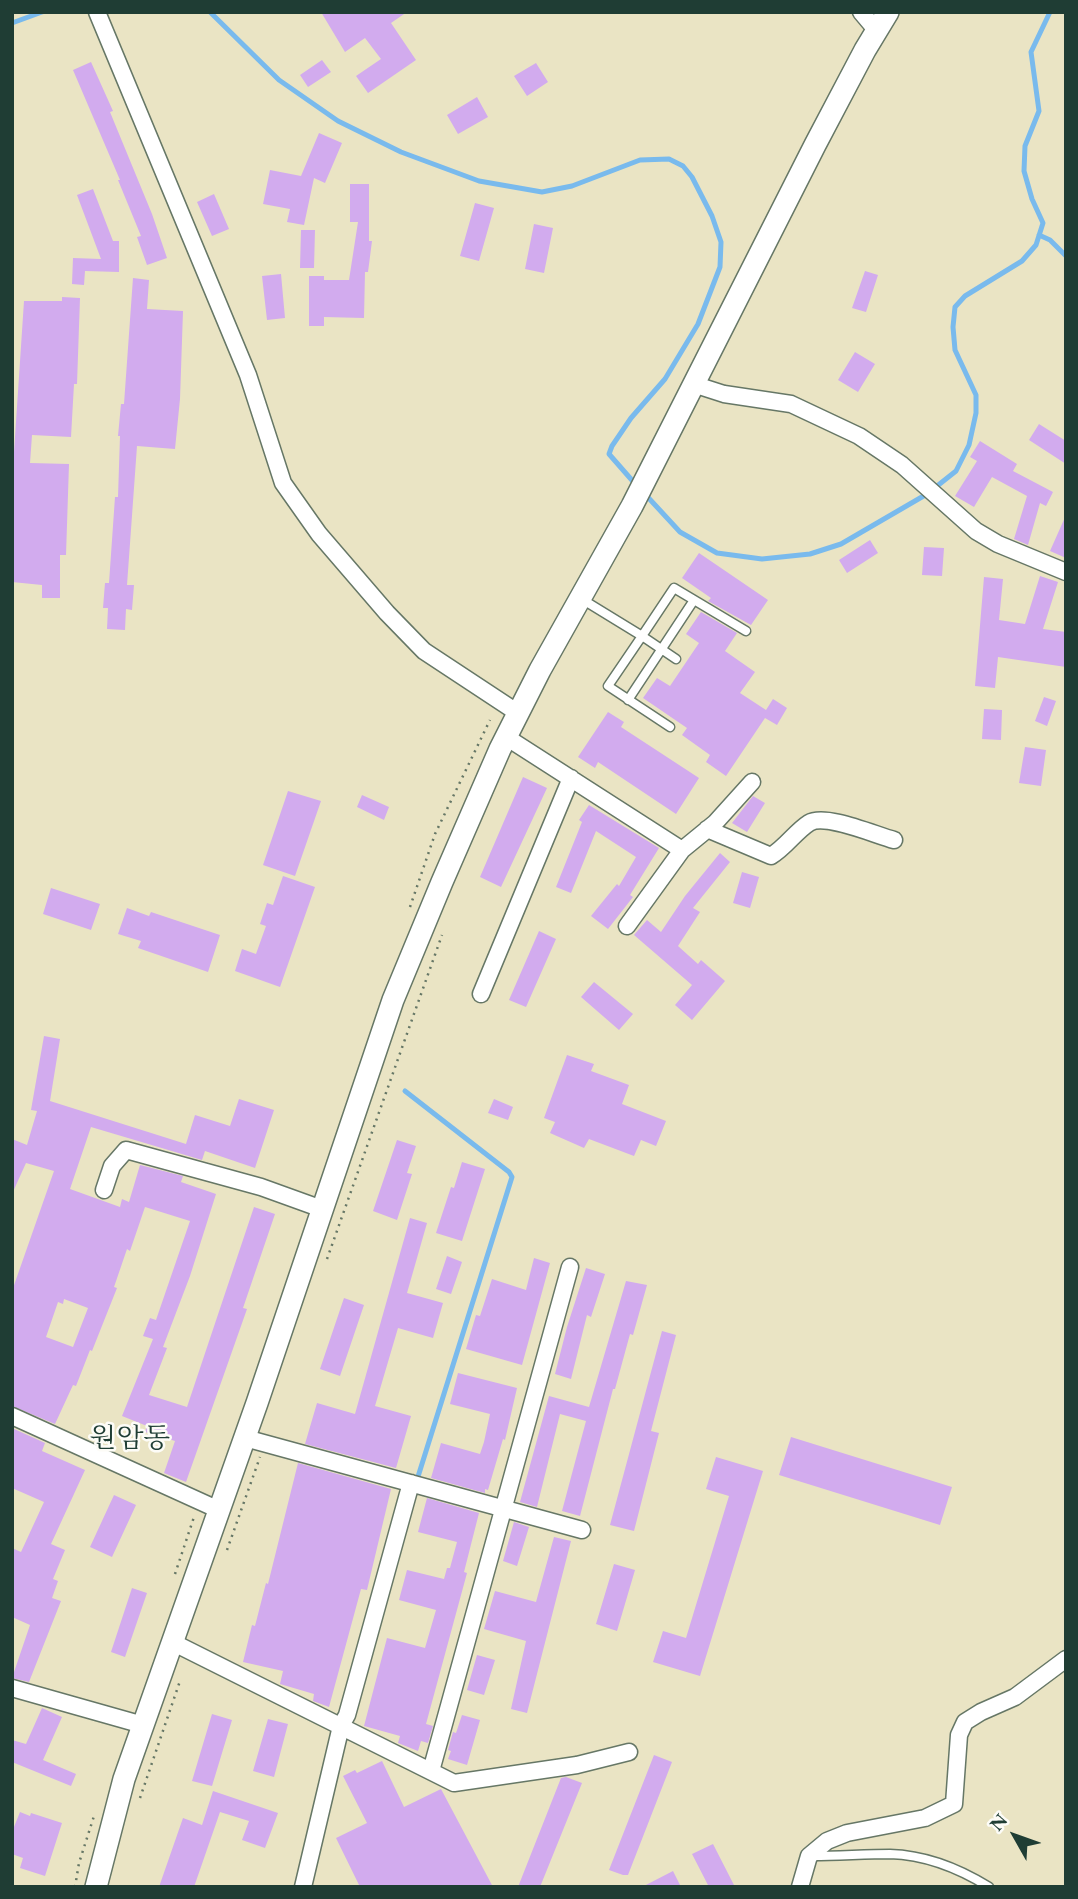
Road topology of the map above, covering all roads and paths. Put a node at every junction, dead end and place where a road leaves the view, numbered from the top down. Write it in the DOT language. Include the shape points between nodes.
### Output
graph roads {
  1 [pos="97,12"];
  2 [pos="861,12"];
  3 [pos="888,12"];
  4 [pos="877,31"];
  5 [pos="695,385"];
  6 [pos="1066,572"];
  7 [pos="580,598"];
  8 [pos="694,600"];
  9 [pos="747,631"];
  10 [pos="642,636"];
  11 [pos="662,650"];
  12 [pos="676,659"];
  13 [pos="628,700"];
  14 [pos="518,713"];
  15 [pos="670,727"];
  16 [pos="506,737"];
  17 [pos="571,778"];
  18 [pos="752,782"];
  19 [pos="707,829"];
  20 [pos="894,840"];
  21 [pos="682,850"];
  22 [pos="627,926"];
  23 [pos="443,931"];
  24 [pos="481,994"];
  25 [pos="104,1190"];
  26 [pos="322,1209"];
  27 [pos="326,1263"];
  28 [pos="570,1267"];
  29 [pos="12,1416"];
  30 [pos="255,1441"];
  31 [pos="411,1483"];
  32 [pos="504,1508"];
  33 [pos="219,1510"];
  34 [pos="582,1530"];
  35 [pos="223,1560"];
  36 [pos="181,1647"];
  37 [pos="1066,1659"];
  38 [pos="12,1688"];
  39 [pos="143,1725"];
  40 [pos="341,1726"];
  41 [pos="629,1752"];
  42 [pos="431,1771"];
  43 [pos="136,1809"];
  44 [pos="809,1856"];
  45 [pos="96,1887"];
  46 [pos="303,1887"];
  47 [pos="800,1887"];
  48 [pos="989,1887"];
  1 -- 14 [label="street" via="248,375 283,483 319,534 424,651"];
  2 -- 4 [label="street"];
  3 -- 4 [label="main road"];
  4 -- 5 [label="main road"];
  5 -- 6 [label="street" via="791,404 859,436 902,465 976,531"];
  5 -- 7 [label="main road"];
  7 -- 10 [label="lane"];
  7 -- 14 [label="main road"];
  8 -- 9 [label="lane"];
  8 -- 10 [label="lane" via="674,588"];
  8 -- 11 [label="lane"];
  10 -- 11 [label="lane"];
  10 -- 13 [label="lane" via="608,687"];
  11 -- 12 [label="lane"];
  11 -- 13 [label="lane"];
  13 -- 15 [label="lane"];
  14 -- 16 [label="main road"];
  16 -- 17 [label="street"];
  16 -- 26 [label="main road" via="393,1000"];
  17 -- 21 [label="street"];
  17 -- 24 [label="street"];
  18 -- 19 [label="street"];
  19 -- 20 [label="street" via="771,856 815,820"];
  19 -- 21 [label="street"];
  21 -- 22 [label="street"];
  23 -- 27 [label="path"];
  25 -- 26 [label="street" via="112,1166 127,1150"];
  26 -- 30 [label="main road"];
  28 -- 32 [label="street"];
  29 -- 33 [label="street"];
  30 -- 31 [label="street"];
  30 -- 33 [label="main road"];
  30 -- 35 [label="path"];
  31 -- 32 [label="street"];
  31 -- 40 [label="street"];
  32 -- 34 [label="street"];
  32 -- 42 [label="street"];
  33 -- 36 [label="main road"];
  36 -- 39 [label="main road"];
  36 -- 40 [label="street"];
  36 -- 43 [label="path"];
  37 -- 44 [label="street" via="1015,1697 965,1722 959,1735 954,1804 925,1818 847,1832"];
  38 -- 39 [label="street"];
  39 -- 45 [label="main road"];
  40 -- 42 [label="street"];
  40 -- 46 [label="street"];
  41 -- 42 [label="street" via="577,1765 454,1783"];
  44 -- 47 [label="street"];
  44 -- 48 [label="lane" via="892,1854 966,1872"];
}
